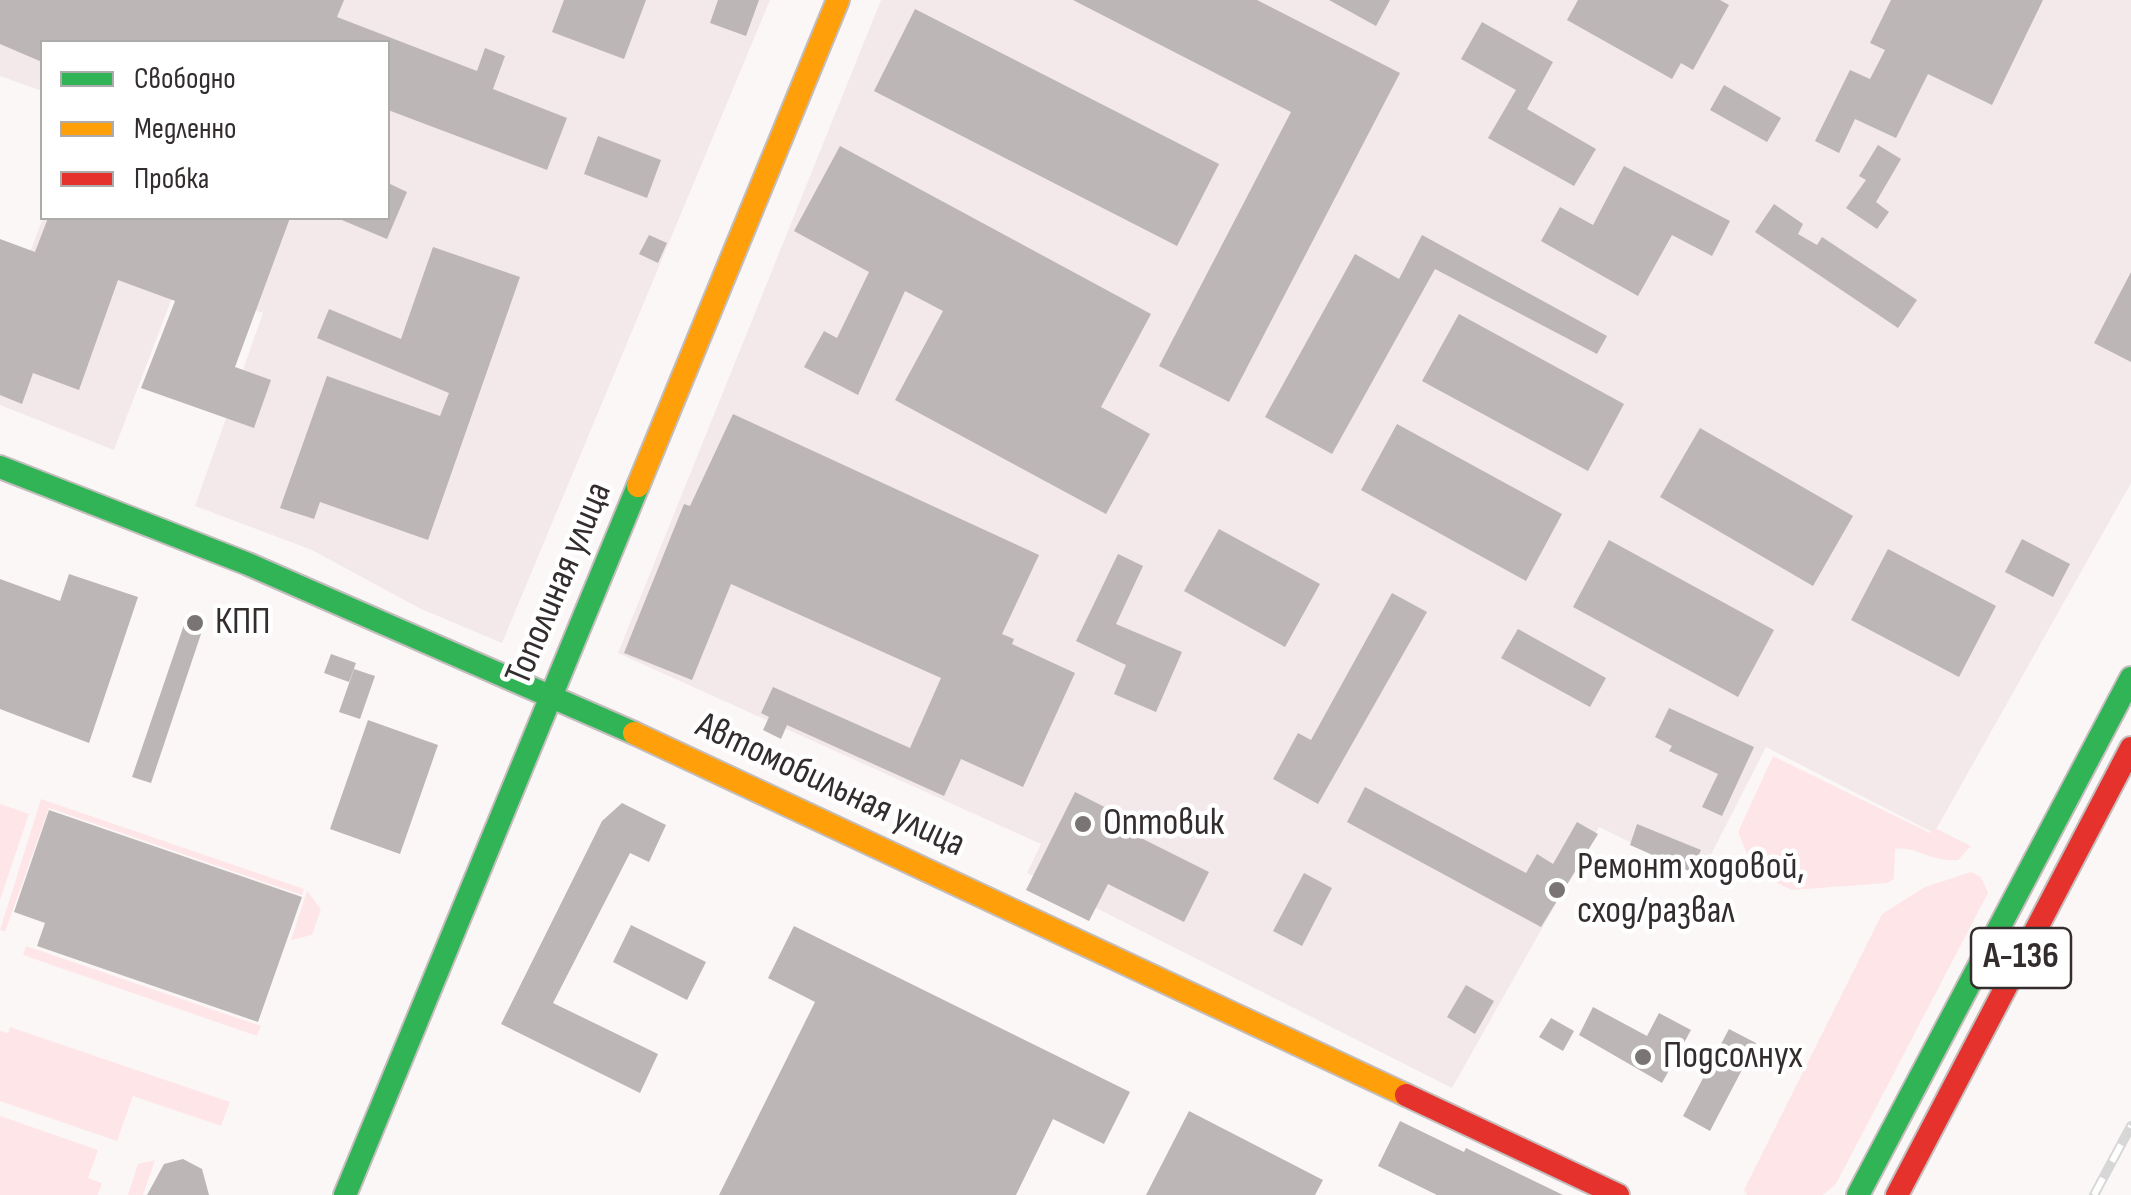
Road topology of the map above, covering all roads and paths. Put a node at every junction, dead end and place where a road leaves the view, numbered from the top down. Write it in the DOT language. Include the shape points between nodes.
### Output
graph roads {
  1 [pos="838,0"];
  2 [pos="0,467"];
  3 [pos="2131,678"];
  4 [pos="552,695"];
  5 [pos="2131,748"];
  6 [pos="345,1195"];
  7 [pos="1618,1195"];
  8 [pos="1858,1195"];
  9 [pos="1897,1195"];
  1 -- 4 [label="street, Тополиная улица"];
  2 -- 4 [label="street, Автомобильная улица" via="248,564"];
  3 -- 8 [label="street, А-136"];
  4 -- 6 [label="street, Тополиная улица"];
  4 -- 7 [label="street, Автомобильная улица"];
  5 -- 9 [label="street, А-136"];
}
